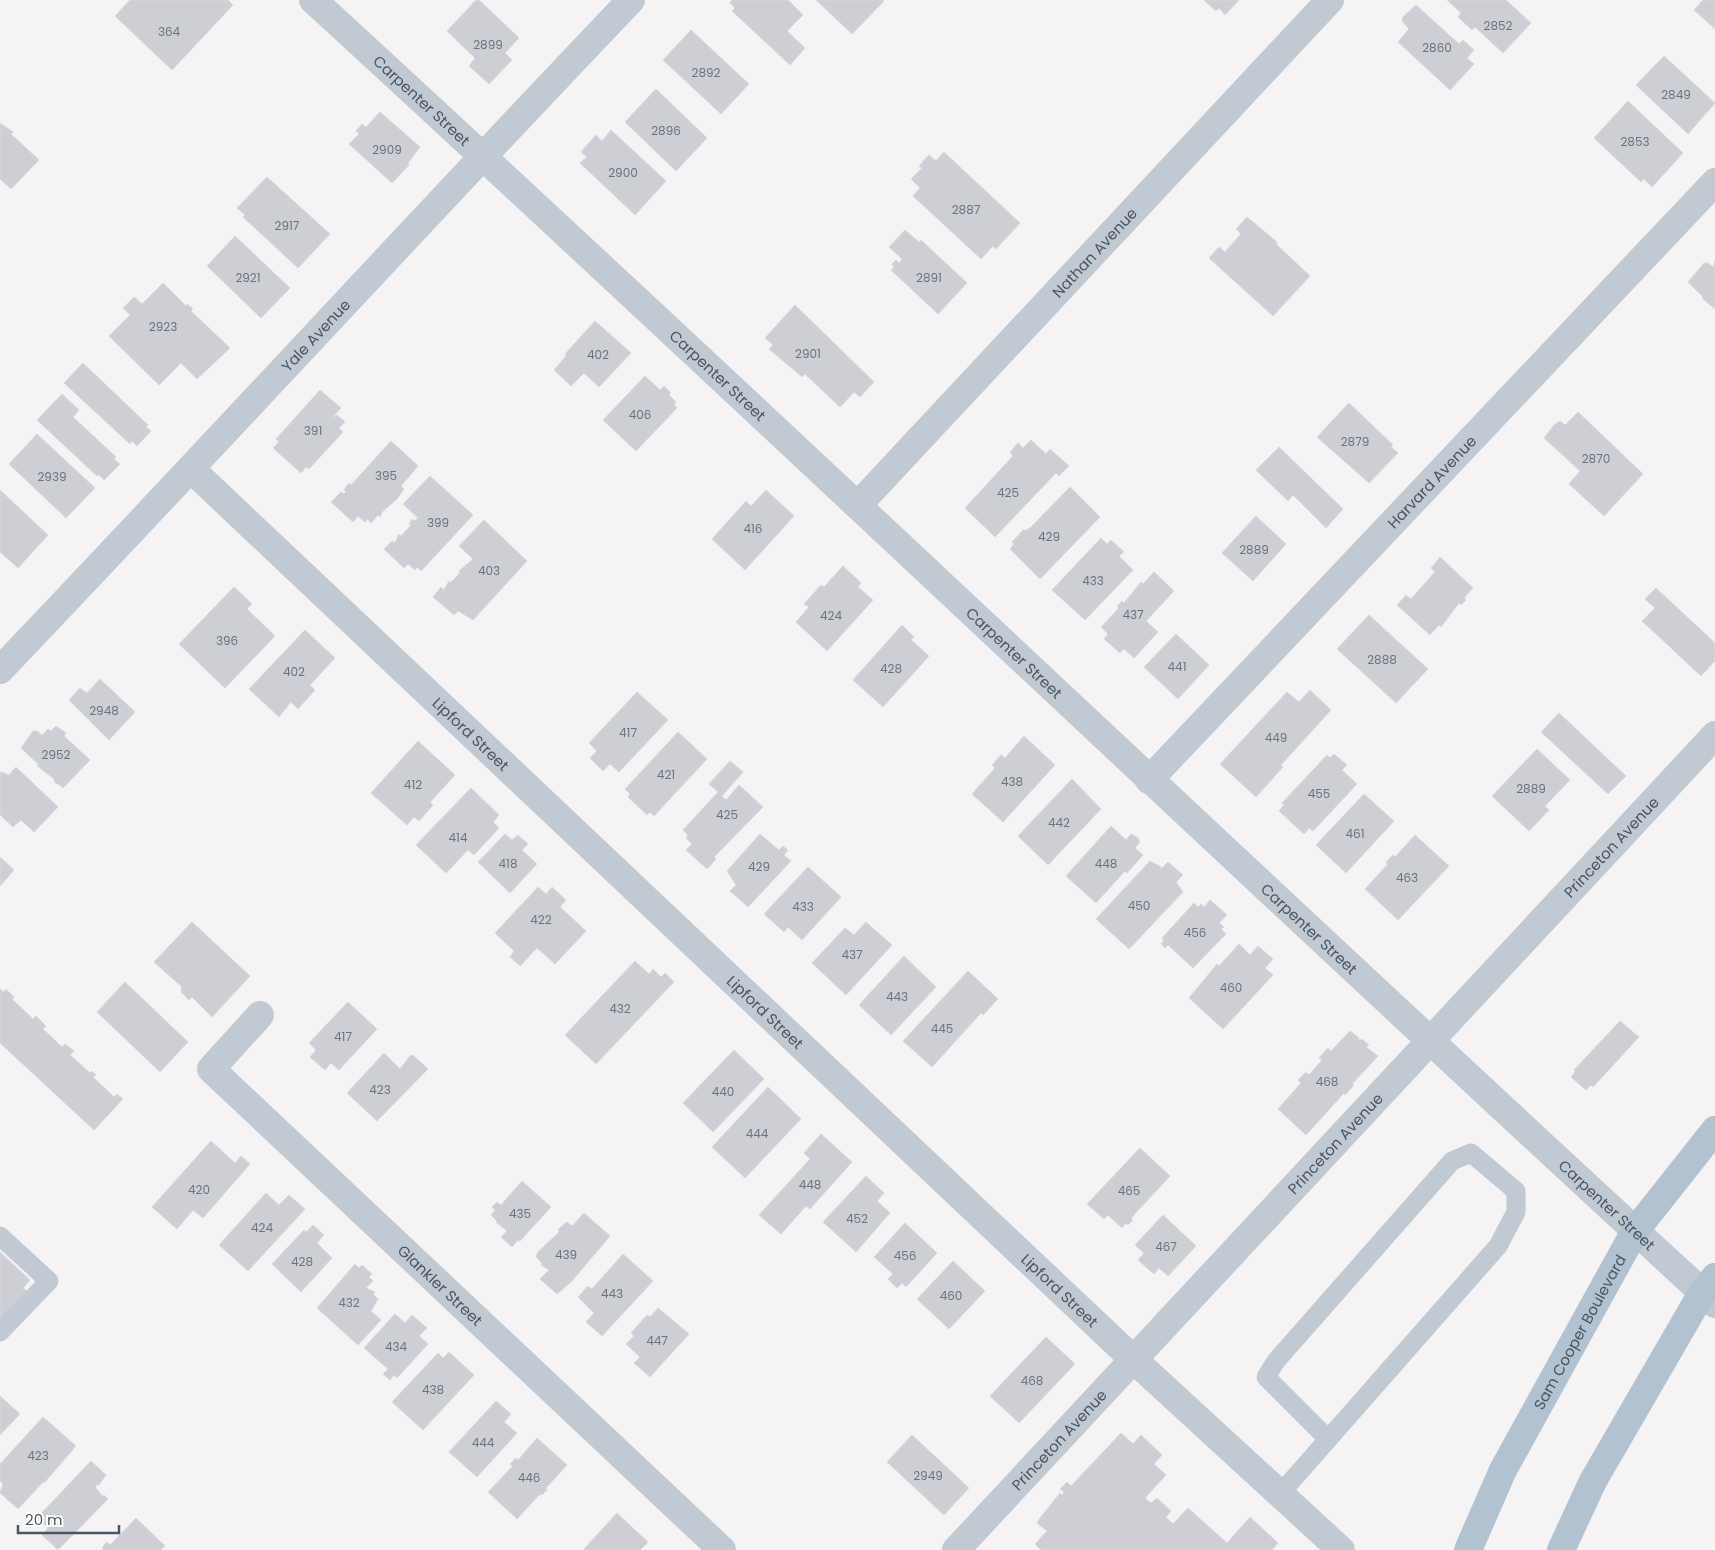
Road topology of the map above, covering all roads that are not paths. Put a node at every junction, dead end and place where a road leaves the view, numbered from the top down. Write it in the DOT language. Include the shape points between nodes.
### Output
graph roads {
  1 [pos="314,0"];
  2 [pos="631,0"];
  3 [pos="1330,0"];
  4 [pos="483,155"];
  5 [pos="1715,182"];
  6 [pos="192,470"];
  7 [pos="858,505"];
  8 [pos="0,670"];
  9 [pos="1715,735"];
  10 [pos="1149,780"];
  11 [pos="260,1015"];
  12 [pos="1428,1042"];
  13 [pos="1715,1130"];
  14 [pos="1635,1231"];
  15 [pos="0,1236"];
  16 [pos="1711,1291"];
  17 [pos="0,1332"];
  18 [pos="1134,1360"];
  19 [pos="1328,1439"];
  20 [pos="1280,1494"];
  21 [pos="722,1550"];
  22 [pos="956,1550"];
  23 [pos="1341,1550"];
  24 [pos="1468,1550"];
  25 [pos="1561,1550"];
  1 -- 4 [label="street, Carpenter Street"];
  2 -- 4 [label="street, Yale Avenue"];
  3 -- 7 [label="street, Nathan Avenue"];
  4 -- 6 [label="street, Yale Avenue"];
  4 -- 7 [label="street, Carpenter Street"];
  5 -- 10 [label="street, Harvard Avenue"];
  6 -- 8 [label="street, Yale Avenue"];
  6 -- 18 [label="street, Lipford Street"];
  7 -- 10 [label="street, Carpenter Street"];
  9 -- 12 [label="street, Princeton Avenue"];
  10 -- 12 [label="street, Carpenter Street"];
  11 -- 21 [label="street, Glankler Street" via="211,1069"];
  12 -- 14 [label="street, Carpenter Street"];
  12 -- 18 [label="street, Princeton Avenue"];
  13 -- 14 [label="main road, Sam Cooper Boulevard"];
  14 -- 16 [label="street, Carpenter Street"];
  14 -- 24 [label="main road, Sam Cooper Boulevard" via="1503,1470"];
  15 -- 17 [label="lane" via="49,1281"];
  16 -- 25 [label="main road" via="1593,1481"];
  18 -- 20 [label="street, Lipford Street"];
  18 -- 22 [label="street, Princeton Avenue"];
  19 -- 19 [label="lane" via="1498,1246 1516,1212 1516,1191 1471,1153 1452,1161 1276,1362 1266,1378"];
  19 -- 20 [label="lane"];
  20 -- 23 [label="street, Lipford Street"];
}
